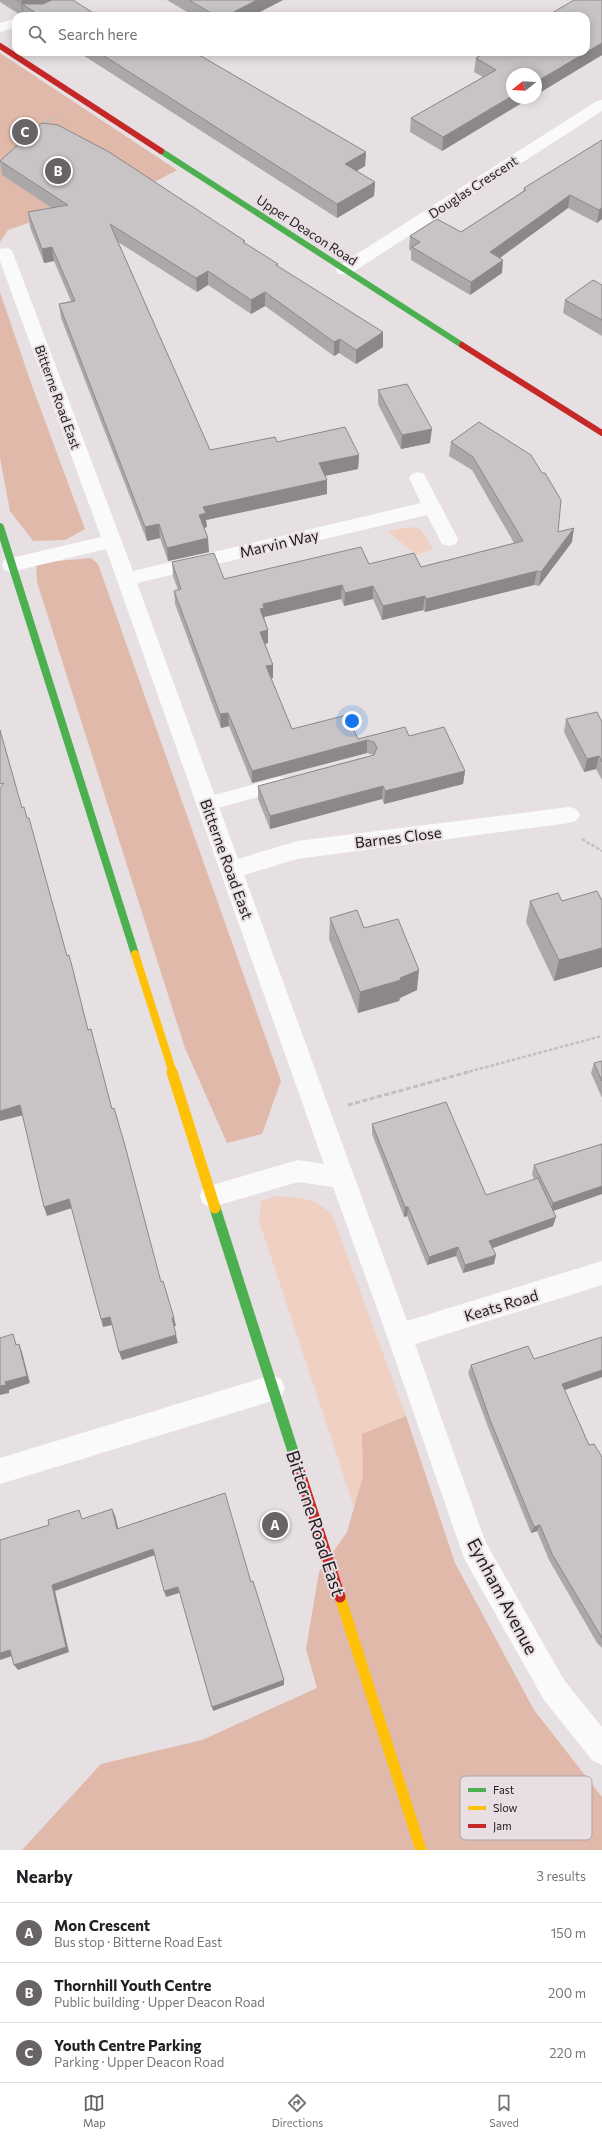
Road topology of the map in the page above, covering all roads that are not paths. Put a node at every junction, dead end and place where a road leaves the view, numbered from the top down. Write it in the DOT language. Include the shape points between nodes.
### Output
graph roads {
  1 [pos="12,24"];
  2 [pos="0,28"];
  3 [pos="0,46"];
  4 [pos="12,54"];
  5 [pos="15,56"];
  6 [pos="602,104"];
  7 [pos="5,253"];
  8 [pos="344,270"];
  9 [pos="602,433"];
  10 [pos="418,478"];
  11 [pos="432,507"];
  12 [pos="0,527"];
  13 [pos="448,539"];
  14 [pos="112,541"];
  15 [pos="12,565"];
  16 [pos="126,579"];
  17 [pos="298,779"];
  18 [pos="207,804"];
  19 [pos="568,815"];
  20 [pos="231,870"];
  21 [pos="341,1177"];
  22 [pos="212,1196"];
  23 [pos="602,1273"];
  24 [pos="400,1336"];
  25 [pos="272,1388"];
  26 [pos="0,1471"];
  27 [pos="602,1750"];
  28 [pos="421,1850"];
  1 -- 2 [label="street"];
  3 -- 4 [label="main road, Upper Deacon Road"];
  5 -- 8 [label="main road, Upper Deacon Road"];
  6 -- 8 [label="street, Douglas Crescent"];
  7 -- 14 [label="street, Bitterne Road East"];
  8 -- 9 [label="main road, Upper Deacon Road"];
  10 -- 11 [label="street"];
  11 -- 13 [label="street"];
  11 -- 16 [label="street, Marvin Way"];
  12 -- 15 [label="main road, Bitterne Road East"];
  14 -- 15 [label="street"];
  14 -- 16 [label="street, Bitterne Road East"];
  15 -- 22 [label="main road, Bitterne Road East"];
  16 -- 18 [label="street, Bitterne Road East"];
  17 -- 18 [label="lane"];
  18 -- 20 [label="street, Bitterne Road East"];
  19 -- 20 [label="street, Barnes Close" via="296,850"];
  20 -- 21 [label="street, Bitterne Road East"];
  21 -- 22 [label="street" via="298,1171"];
  21 -- 24 [label="street, Bitterne Road East"];
  22 -- 25 [label="main road, Bitterne Road East"];
  23 -- 24 [label="street, Keats Road"];
  24 -- 27 [label="street, Eynham Avenue" via="474,1548 554,1690"];
  25 -- 26 [label="street"];
  25 -- 28 [label="main road, Bitterne Road East"];
}
